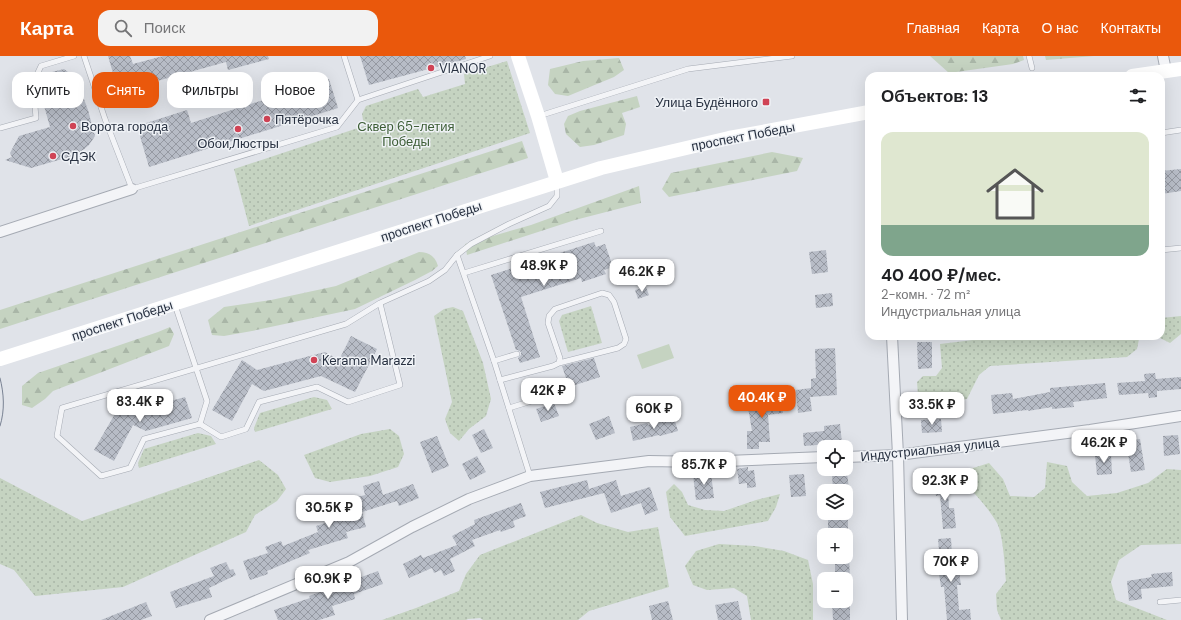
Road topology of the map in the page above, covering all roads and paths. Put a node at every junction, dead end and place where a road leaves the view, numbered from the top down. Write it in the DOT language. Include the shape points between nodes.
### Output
graph roads {
  1 [pos="74,56"];
  2 [pos="84,56"];
  3 [pos="344,56"];
  4 [pos="490,56"];
  5 [pos="518,56"];
  6 [pos="792,56"];
  7 [pos="1030,56"];
  8 [pos="1164,56"];
  9 [pos="758,58"];
  10 [pos="1032,68"];
  11 [pos="1181,69"];
  12 [pos="1166,71"];
  13 [pos="1159,72"];
  14 [pos="358,100"];
  15 [pos="865,113"];
  16 [pos="538,116"];
  17 [pos="0,128"];
  18 [pos="1181,130"];
  19 [pos="1165,132"];
  20 [pos="557,181"];
  21 [pos="132,189"];
  22 [pos="601,231"];
  23 [pos="0,232"];
  24 [pos="1181,248"];
  25 [pos="1165,250"];
  26 [pos="457,255"];
  27 [pos="464,274"];
  28 [pos="174,303"];
  29 [pos="380,304"];
  30 [pos="892,340"];
  31 [pos="517,354"];
  32 [pos="0,359"];
  33 [pos="494,361"];
  34 [pos="559,363"];
  35 [pos="196,369"];
  36 [pos="500,380"];
  37 [pos="561,392"];
  38 [pos="509,408"];
  39 [pos="1181,416"];
  40 [pos="200,424"];
  41 [pos="898,455"];
  42 [pos="817,457"];
  43 [pos="853,457"];
  44 [pos="530,476"];
  45 [pos="1181,600"];
  46 [pos="1160,602"];
  47 [pos="210,620"];
  48 [pos="902,620"];
  1 -- 17 [label="lane" via="41,66 33,83 36,118"];
  2 -- 21 [label="lane"];
  3 -- 14 [label="lane"];
  4 -- 14 [label="lane"];
  5 -- 16 [label="main road"];
  6 -- 9 [label="lane"];
  7 -- 10 [label="lane"];
  8 -- 12 [label="street"];
  9 -- 16 [label="lane" via="688,69"];
  11 -- 12 [label="main road"];
  12 -- 13 [label="main road"];
  14 -- 21 [label="lane" via="338,127"];
  15 -- 20 [label="main road, проспект Победы" via="729,138"];
  16 -- 20 [label="main road"];
  18 -- 19 [label="lane"];
  20 -- 26 [label="lane" via="557,196 549,206 471,244"];
  20 -- 28 [label="main road, проспект Победы"];
  21 -- 23 [label="street"];
  22 -- 27 [label="lane"];
  24 -- 25 [label="lane"];
  26 -- 27 [label="lane"];
  26 -- 29 [label="lane" via="445,270 429,281"];
  27 -- 33 [label="lane"];
  28 -- 32 [label="main road, проспект Победы"];
  28 -- 35 [label="lane"];
  29 -- 35 [label="lane" via="346,324"];
  29 -- 40 [label="lane" via="400,385 348,402 317,387 258,402 246,429 221,437"];
  30 -- 41 [label="street"];
  31 -- 33 [label="lane"];
  33 -- 36 [label="lane"];
  34 -- 34 [label="lane" via="560,358 548,323 549,316 555,309 602,293 609,295 614,302 626,339 624,344 618,348"];
  34 -- 36 [label="lane"];
  35 -- 40 [label="lane" via="206,401"];
  35 -- 40 [label="lane" via="62,408 58,436 101,476 130,468 144,439"];
  36 -- 38 [label="lane"];
  37 -- 38 [label="lane"];
  38 -- 44 [label="lane"];
  39 -- 41 [label="street, Индустриальная улица"];
  41 -- 43 [label="street, Индустриальная улица"];
  41 -- 48 [label="street"];
  42 -- 44 [label="street" via="702,462 649,461"];
  44 -- 47 [label="street" via="469,499 349,562"];
  45 -- 46 [label="lane"];
}
